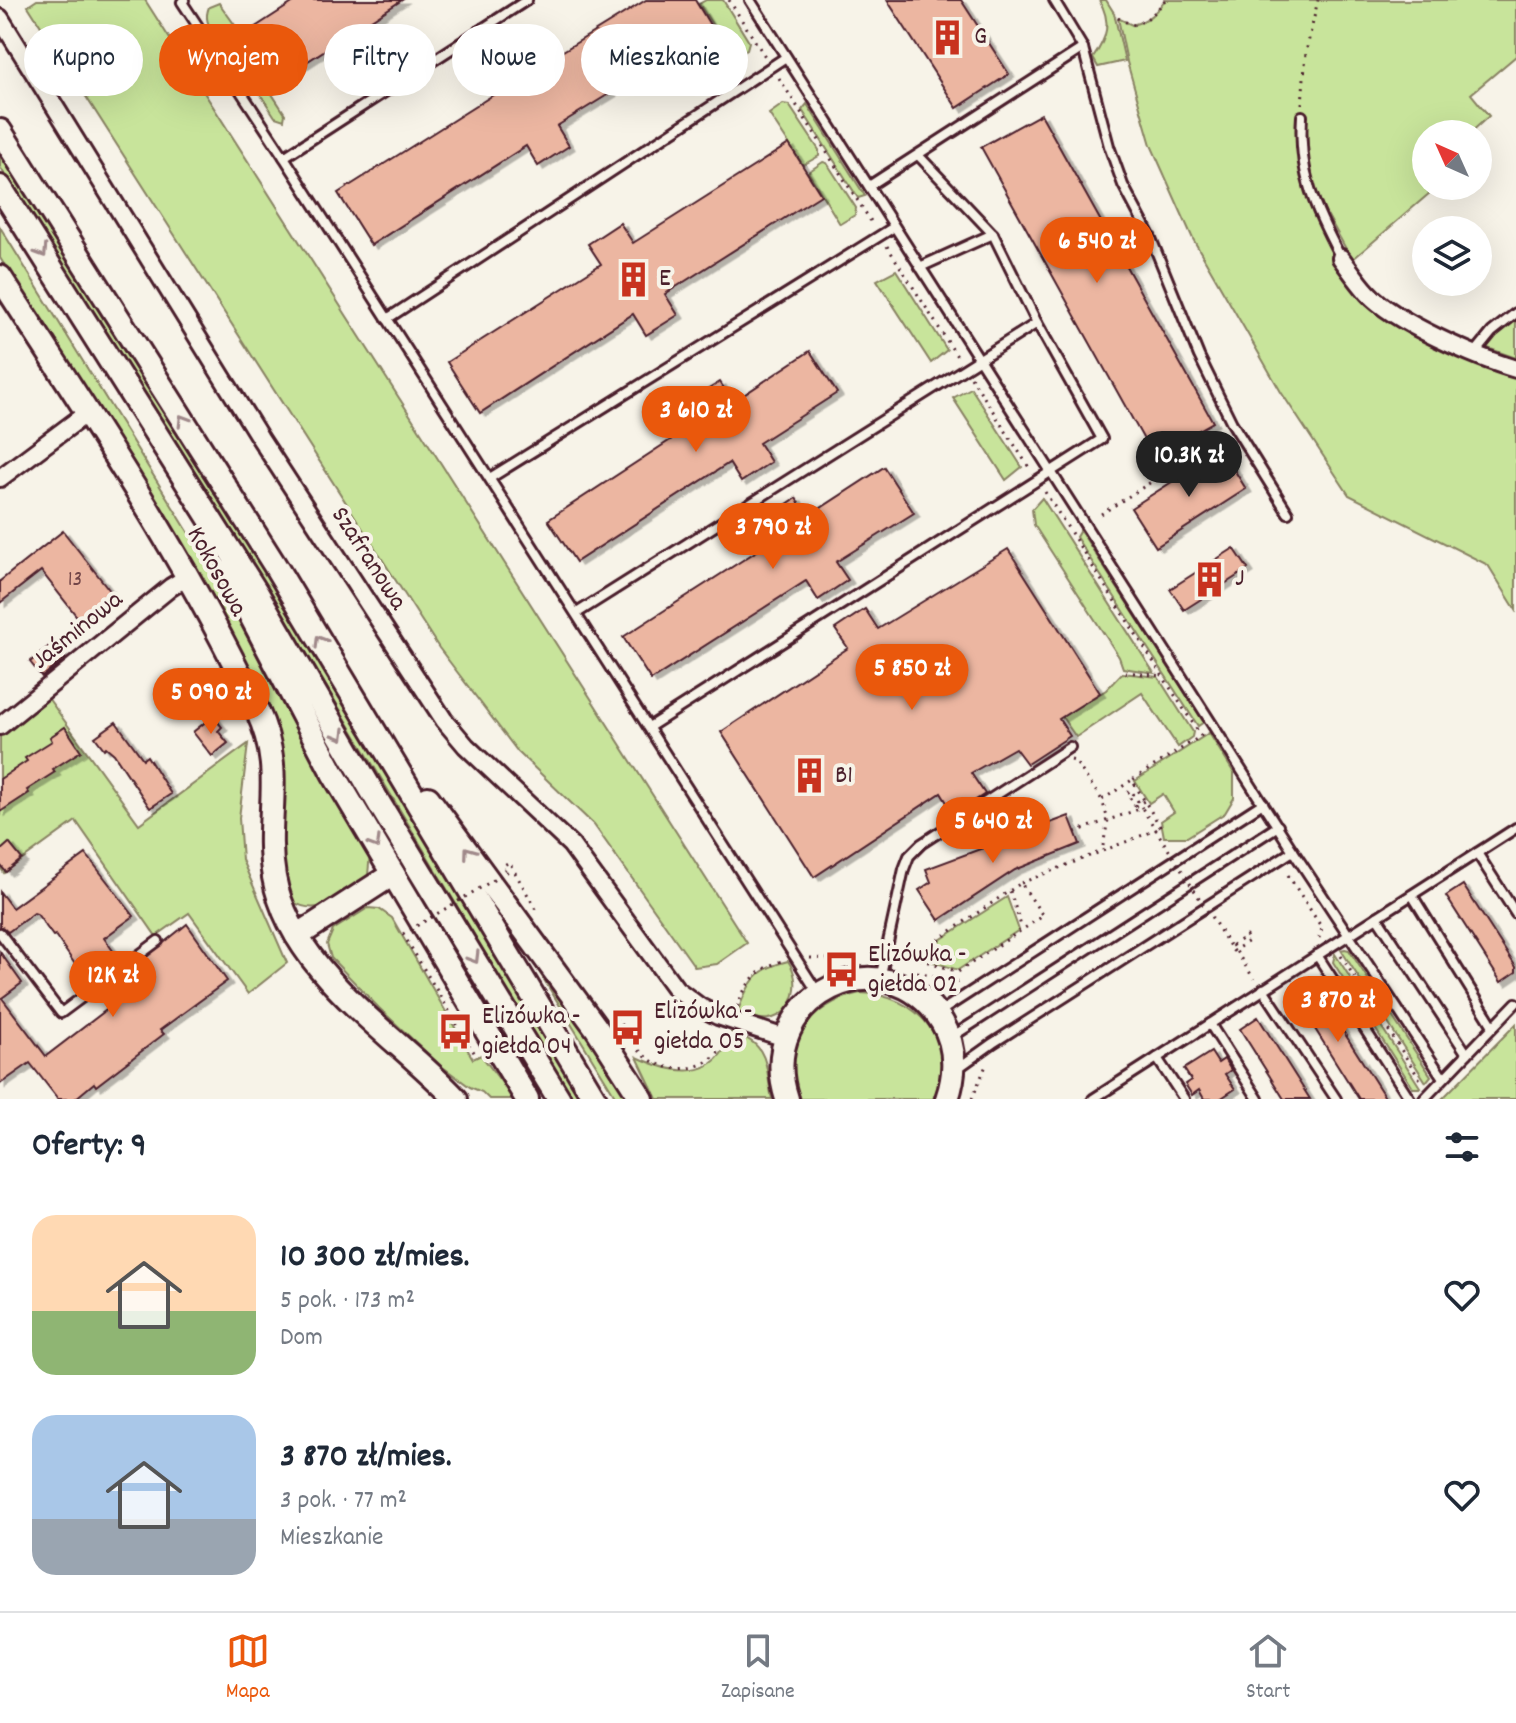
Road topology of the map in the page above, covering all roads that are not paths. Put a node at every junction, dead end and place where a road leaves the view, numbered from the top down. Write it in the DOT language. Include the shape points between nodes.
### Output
graph roads {
  1 [pos="527,0"];
  2 [pos="750,0"];
  3 [pos="1054,0"];
  4 [pos="182,1"];
  5 [pos="0,18"];
  6 [pos="1083,48"];
  7 [pos="786,57"];
  8 [pos="1302,116"];
  9 [pos="0,131"];
  10 [pos="918,155"];
  11 [pos="284,157"];
  12 [pos="869,186"];
  13 [pos="0,187"];
  14 [pos="894,227"];
  15 [pos="993,234"];
  16 [pos="1341,258"];
  17 [pos="920,267"];
  18 [pos="0,277"];
  19 [pos="1516,313"];
  20 [pos="387,319"];
  21 [pos="1037,323"];
  22 [pos="1474,354"];
  23 [pos="979,361"];
  24 [pos="1516,369"];
  25 [pos="87,413"];
  26 [pos="1051,471"];
  27 [pos="0,478"];
  28 [pos="490,478"];
  29 [pos="199,501"];
  30 [pos="1288,513"];
  31 [pos="189,576"];
  32 [pos="577,613"];
  33 [pos="0,726"];
  34 [pos="649,727"];
  35 [pos="374,732"];
  36 [pos="1070,747"];
  37 [pos="1263,803"];
  38 [pos="1278,826"];
  39 [pos="1516,828"];
  40 [pos="1293,851"];
  41 [pos="1477,853"];
  42 [pos="393,874"];
  43 [pos="1412,895"];
  44 [pos="1516,914"];
  45 [pos="1377,917"];
  46 [pos="0,933"];
  47 [pos="1350,935"];
  48 [pos="297,936"];
  49 [pos="158,941"];
  50 [pos="1317,955"];
  51 [pos="880,980"];
  52 [pos="1263,989"];
  53 [pos="819,994"];
  54 [pos="1516,1003"];
  55 [pos="936,1013"];
  56 [pos="1210,1024"];
  57 [pos="1493,1026"];
  58 [pos="785,1038"];
  59 [pos="950,1038"];
  60 [pos="1467,1054"];
  61 [pos="1157,1058"];
  62 [pos="954,1071"];
  63 [pos="1443,1078"];
  64 [pos="1106,1096"];
  65 [pos="456,1099"];
  66 [pos="527,1099"];
  67 [pos="559,1099"];
  68 [pos="595,1099"];
  69 [pos="642,1099"];
  70 [pos="787,1099"];
  71 [pos="947,1099"];
  72 [pos="1093,1099"];
  73 [pos="1184,1099"];
  74 [pos="1258,1099"];
  75 [pos="1336,1099"];
  76 [pos="1410,1099"];
  77 [pos="1424,1099"];
  1 -- 11 [label="lane"];
  2 -- 7 [label="lane"];
  3 -- 6 [label="lane"];
  4 -- 11 [label="lane"];
  5 -- 58 [label="street, Szafranowa" via="260,438 444,720 571,845 676,989 718,1016"];
  6 -- 10 [label="lane"];
  6 -- 30 [label="lane" via="1123,185 1232,423"];
  7 -- 12 [label="lane"];
  7 -- 20 [label="lane"];
  8 -- 16 [label="lane" via="1307,188"];
  35 -- 9 [label="main road, one-way"];
  10 -- 12 [label="lane"];
  10 -- 15 [label="lane"];
  11 -- 20 [label="lane"];
  12 -- 14 [label="lane"];
  13 -- 29 [label="main road, one-way"];
  14 -- 17 [label="lane"];
  14 -- 28 [label="lane"];
  15 -- 17 [label="lane"];
  15 -- 21 [label="lane"];
  16 -- 22 [label="street" via="1379,303"];
  17 -- 23 [label="lane"];
  18 -- 25 [label="main road, Kokosowa"];
  19 -- 22 [label="lane"];
  20 -- 28 [label="lane"];
  21 -- 23 [label="lane"];
  21 -- 26 [label="lane" via="1102,439"];
  22 -- 24 [label="street"];
  23 -- 26 [label="lane"];
  23 -- 32 [label="lane"];
  25 -- 27 [label="street"];
  25 -- 31 [label="main road, Kokosowa"];
  26 -- 34 [label="lane"];
  26 -- 37 [label="lane"];
  28 -- 32 [label="lane"];
  29 -- 42 [label="main road, one-way" via="218,554 267,649"];
  29 -- 67 [label="main road, one-way"];
  31 -- 33 [label="street, Jaśminowa"];
  31 -- 48 [label="main road, Kokosowa" via="267,736 274,766 273,874"];
  32 -- 34 [label="lane"];
  34 -- 53 [label="lane"];
  35 -- 68 [label="main road"];
  69 -- 35 [label="main road, one-way" via="457,836"];
  36 -- 51 [label="lane" via="915,850 904,869"];
  37 -- 38 [label="lane"];
  37 -- 55 [label="lane"];
  38 -- 40 [label="lane"];
  38 -- 59 [label="lane"];
  39 -- 41 [label="lane"];
  40 -- 47 [label="lane"];
  40 -- 62 [label="lane"];
  41 -- 43 [label="lane"];
  41 -- 44 [label="lane"];
  42 -- 48 [label="main road"];
  42 -- 66 [label="main road"];
  43 -- 45 [label="lane"];
  43 -- 57 [label="lane"];
  45 -- 47 [label="lane"];
  45 -- 60 [label="lane"];
  46 -- 49 [label="lane" via="61,1013"];
  47 -- 50 [label="lane"];
  47 -- 63 [label="lane"];
  48 -- 65 [label="main road, Kokosowa" via="328,978"];
  50 -- 52 [label="lane"];
  50 -- 76 [label="lane"];
  51 -- 53 [label="main road" via="848,981"];
  51 -- 55 [label="main road" via="917,995"];
  52 -- 56 [label="lane"];
  52 -- 75 [label="lane"];
  53 -- 58 [label="main road" via="799,1012"];
  54 -- 57 [label="lane"];
  55 -- 59 [label="main road"];
  56 -- 61 [label="lane"];
  56 -- 74 [label="lane"];
  57 -- 60 [label="lane"];
  58 -- 70 [label="main road" via="780,1066"];
  59 -- 62 [label="main road"];
  60 -- 63 [label="lane"];
  61 -- 64 [label="lane"];
  61 -- 73 [label="lane"];
  62 -- 71 [label="main road"];
  63 -- 77 [label="lane"];
  64 -- 72 [label="lane"];
}
